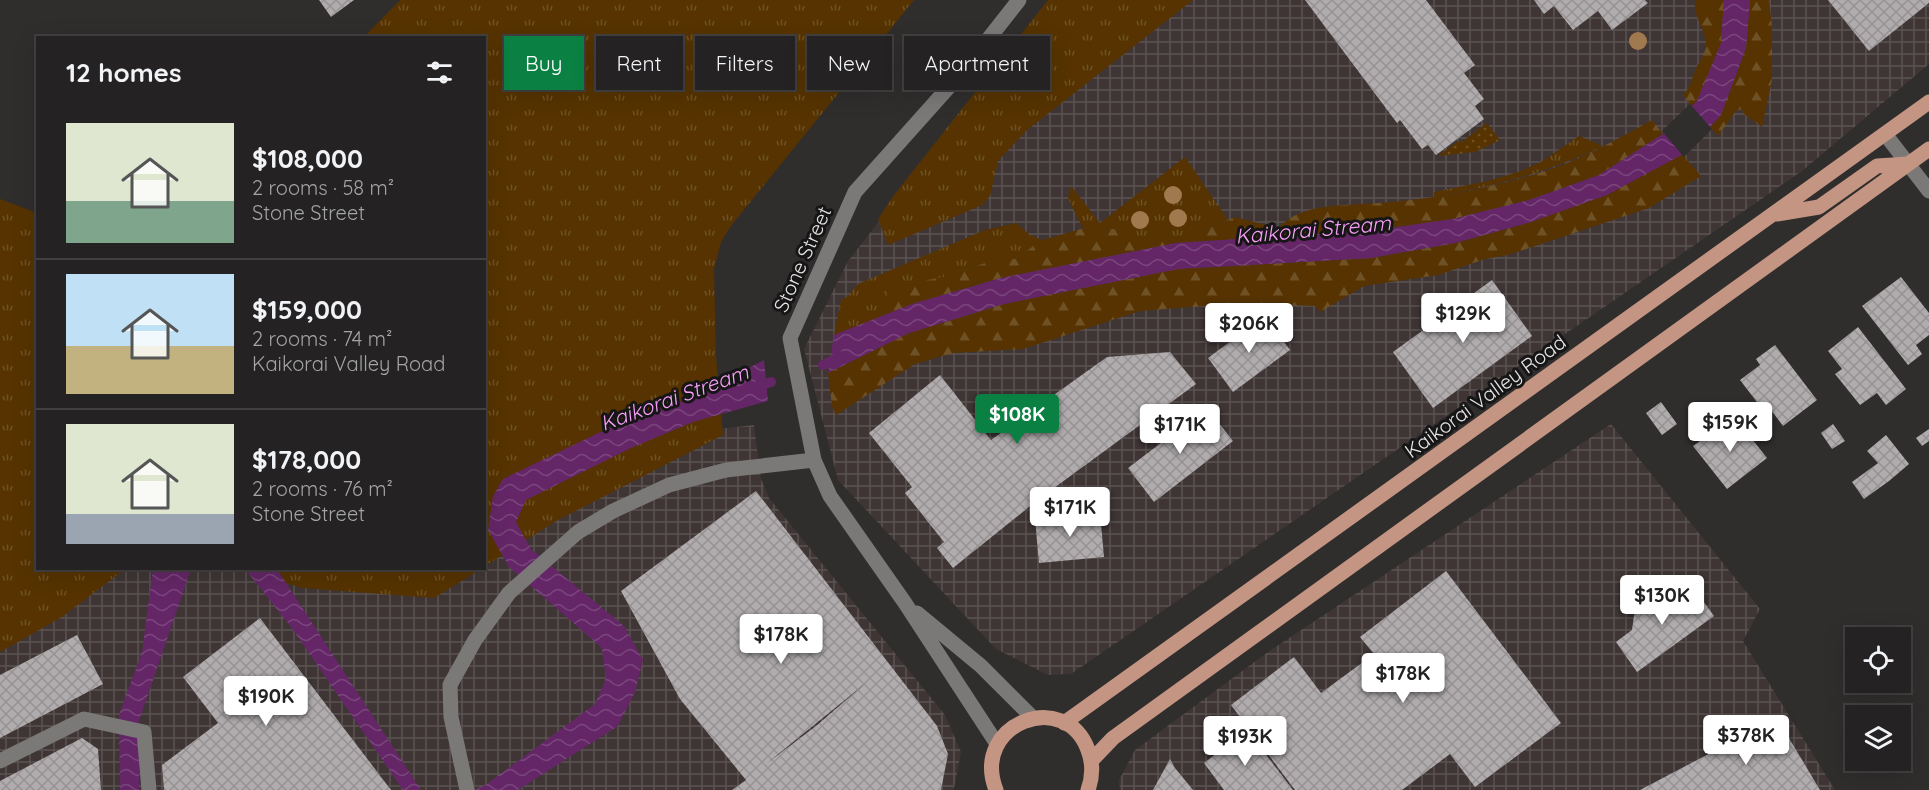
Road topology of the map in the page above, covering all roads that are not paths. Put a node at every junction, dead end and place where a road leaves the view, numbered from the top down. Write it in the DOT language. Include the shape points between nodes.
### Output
graph roads {
  1 [pos="1019,0"];
  2 [pos="1929,102"];
  3 [pos="1885,134"];
  4 [pos="1929,149"];
  5 [pos="1909,164"];
  6 [pos="1929,191"];
  7 [pos="1774,214"];
  8 [pos="814,460"];
  9 [pos="905,603"];
  10 [pos="1033,718"];
  11 [pos="1065,723"];
  12 [pos="997,744"];
  13 [pos="1092,760"];
  14 [pos="0,761"];
  15 [pos="991,787"];
  16 [pos="466,788"];
  17 [pos="149,790"];
  18 [pos="1089,790"];
  1 -- 8 [label="street, Stone Street" via="964,70 855,192 790,338"];
  2 -- 3 [label="main road, Kaikorai Valley Road"];
  3 -- 5 [label="street"];
  3 -- 7 [label="main road, Kaikorai Valley Road"];
  4 -- 5 [label="main road"];
  5 -- 6 [label="street"];
  5 -- 7 [label="main road" via="1877,166 1819,207"];
  5 -- 13 [label="main road" via="1113,738"];
  7 -- 11 [label="main road, Kaikorai Valley Road"];
  8 -- 9 [label="street, Stone Street" via="830,496"];
  8 -- 16 [label="street" via="726,470 669,485 578,532 509,593 475,640 450,685 451,717"];
  9 -- 10 [label="street, Stone Street" via="981,666"];
  9 -- 12 [label="street, Stone Street"];
  10 -- 11 [label="main road"];
  10 -- 12 [label="main road" via="1006,732"];
  11 -- 13 [label="main road" via="1087,745"];
  12 -- 15 [label="main road"];
  13 -- 18 [label="main road"];
  14 -- 17 [label="street" via="84,719 144,732"];
}
